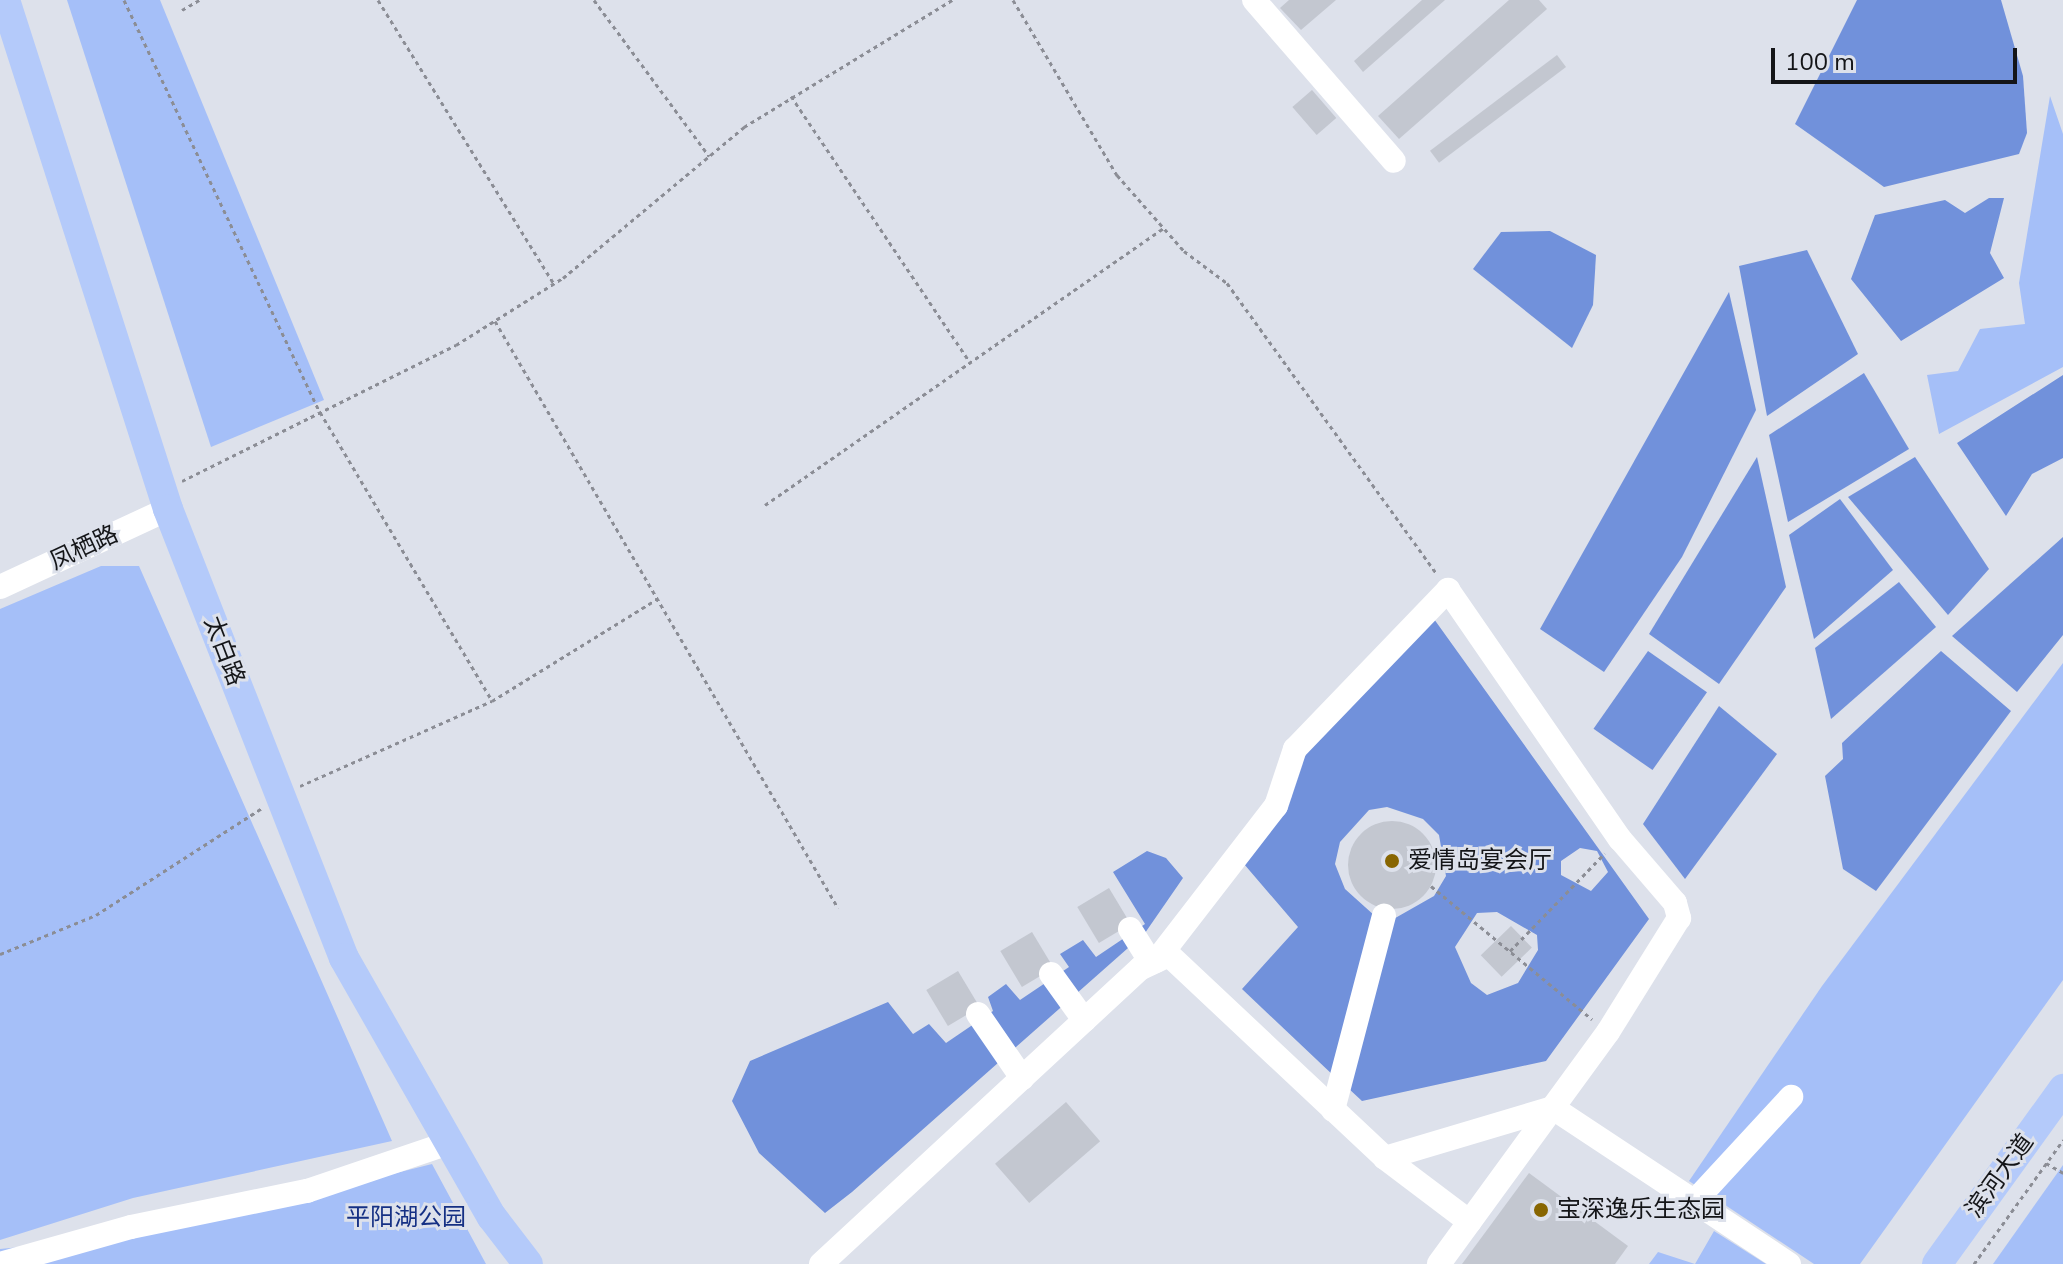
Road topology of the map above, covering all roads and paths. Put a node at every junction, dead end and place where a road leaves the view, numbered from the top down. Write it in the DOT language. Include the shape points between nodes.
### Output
graph roads {
  1 [pos="5,0"];
  2 [pos="124,0"];
  3 [pos="199,0"];
  4 [pos="378,0"];
  5 [pos="594,0"];
  6 [pos="952,0"];
  7 [pos="1013,0"];
  8 [pos="1254,0"];
  9 [pos="182,10"];
  10 [pos="791,95"];
  11 [pos="709,156"];
  12 [pos="1394,161"];
  13 [pos="1163,228"];
  14 [pos="554,284"];
  15 [pos="495,321"];
  16 [pos="970,362"];
  17 [pos="320,412"];
  18 [pos="166,501"];
  19 [pos="765,505"];
  20 [pos="0,587"];
  21 [pos="1448,590"];
  22 [pos="657,599"];
  23 [pos="492,701"];
  24 [pos="280,795"];
  25 [pos="1620,839"];
  26 [pos="1431,886"];
  27 [pos="838,908"];
  28 [pos="1384,916"];
  29 [pos="1130,929"];
  30 [pos="1510,951"];
  31 [pos="0,954"];
  32 [pos="1154,962"];
  33 [pos="1051,974"];
  34 [pos="978,1014"];
  35 [pos="1084,1020"];
  36 [pos="1608,1032"];
  37 [pos="1022,1078"];
  38 [pos="2063,1089"];
  39 [pos="1791,1097"];
  40 [pos="1553,1108"];
  41 [pos="1333,1110"];
  42 [pos="2063,1140"];
  43 [pos="449,1143"];
  44 [pos="1385,1158"];
  45 [pos="2046,1163"];
  46 [pos="2063,1173"];
  47 [pos="1695,1201"];
  48 [pos="1470,1222"];
  49 [pos="0,1264"];
  50 [pos="528,1264"];
  51 [pos="821,1264"];
  52 [pos="1439,1264"];
  53 [pos="1789,1264"];
  54 [pos="1937,1264"];
  55 [pos="1974,1264"];
  1 -- 18 [label="main road, 太白路"];
  2 -- 17 [label="path"];
  3 -- 9 [label="path"];
  4 -- 14 [label="path"];
  5 -- 11 [label="path"];
  6 -- 10 [label="path"];
  7 -- 13 [label="path" via="1117,175"];
  8 -- 12 [label="street"];
  10 -- 11 [label="path"];
  10 -- 16 [label="path"];
  11 -- 14 [label="path"];
  13 -- 16 [label="path"];
  13 -- 21 [label="path" via="1227,283"];
  14 -- 15 [label="path"];
  15 -- 17 [label="path"];
  15 -- 22 [label="path"];
  16 -- 19 [label="path"];
  17 -- 18 [label="path"];
  17 -- 23 [label="path"];
  18 -- 20 [label="street, 凤栖路"];
  18 -- 24 [label="main road, 太白路"];
  21 -- 25 [label="street"];
  21 -- 32 [label="street" via="1295,749 1276,806"];
  22 -- 23 [label="path"];
  22 -- 27 [label="path"];
  23 -- 24 [label="path"];
  24 -- 31 [label="path" via="96,915"];
  24 -- 43 [label="main road, 太白路" via="344,958"];
  25 -- 30 [label="path"];
  25 -- 36 [label="street" via="1675,903 1679,918"];
  26 -- 30 [label="path"];
  28 -- 41 [label="street"];
  29 -- 32 [label="street"];
  30 -- 36 [label="path"];
  32 -- 35 [label="street"];
  32 -- 41 [label="street" via="1169,955"];
  33 -- 35 [label="street"];
  34 -- 37 [label="street"];
  35 -- 37 [label="street"];
  36 -- 40 [label="street"];
  37 -- 51 [label="street"];
  38 -- 54 [label="main road, 滨河大道"];
  39 -- 47 [label="street"];
  40 -- 44 [label="street"];
  40 -- 47 [label="street"];
  40 -- 48 [label="street"];
  41 -- 44 [label="street"];
  42 -- 45 [label="path"];
  43 -- 49 [label="street" via="307,1191 131,1227"];
  43 -- 50 [label="main road, 太白路"];
  44 -- 48 [label="street"];
  45 -- 46 [label="path"];
  45 -- 55 [label="path"];
  47 -- 53 [label="street"];
  48 -- 52 [label="street"];
}
